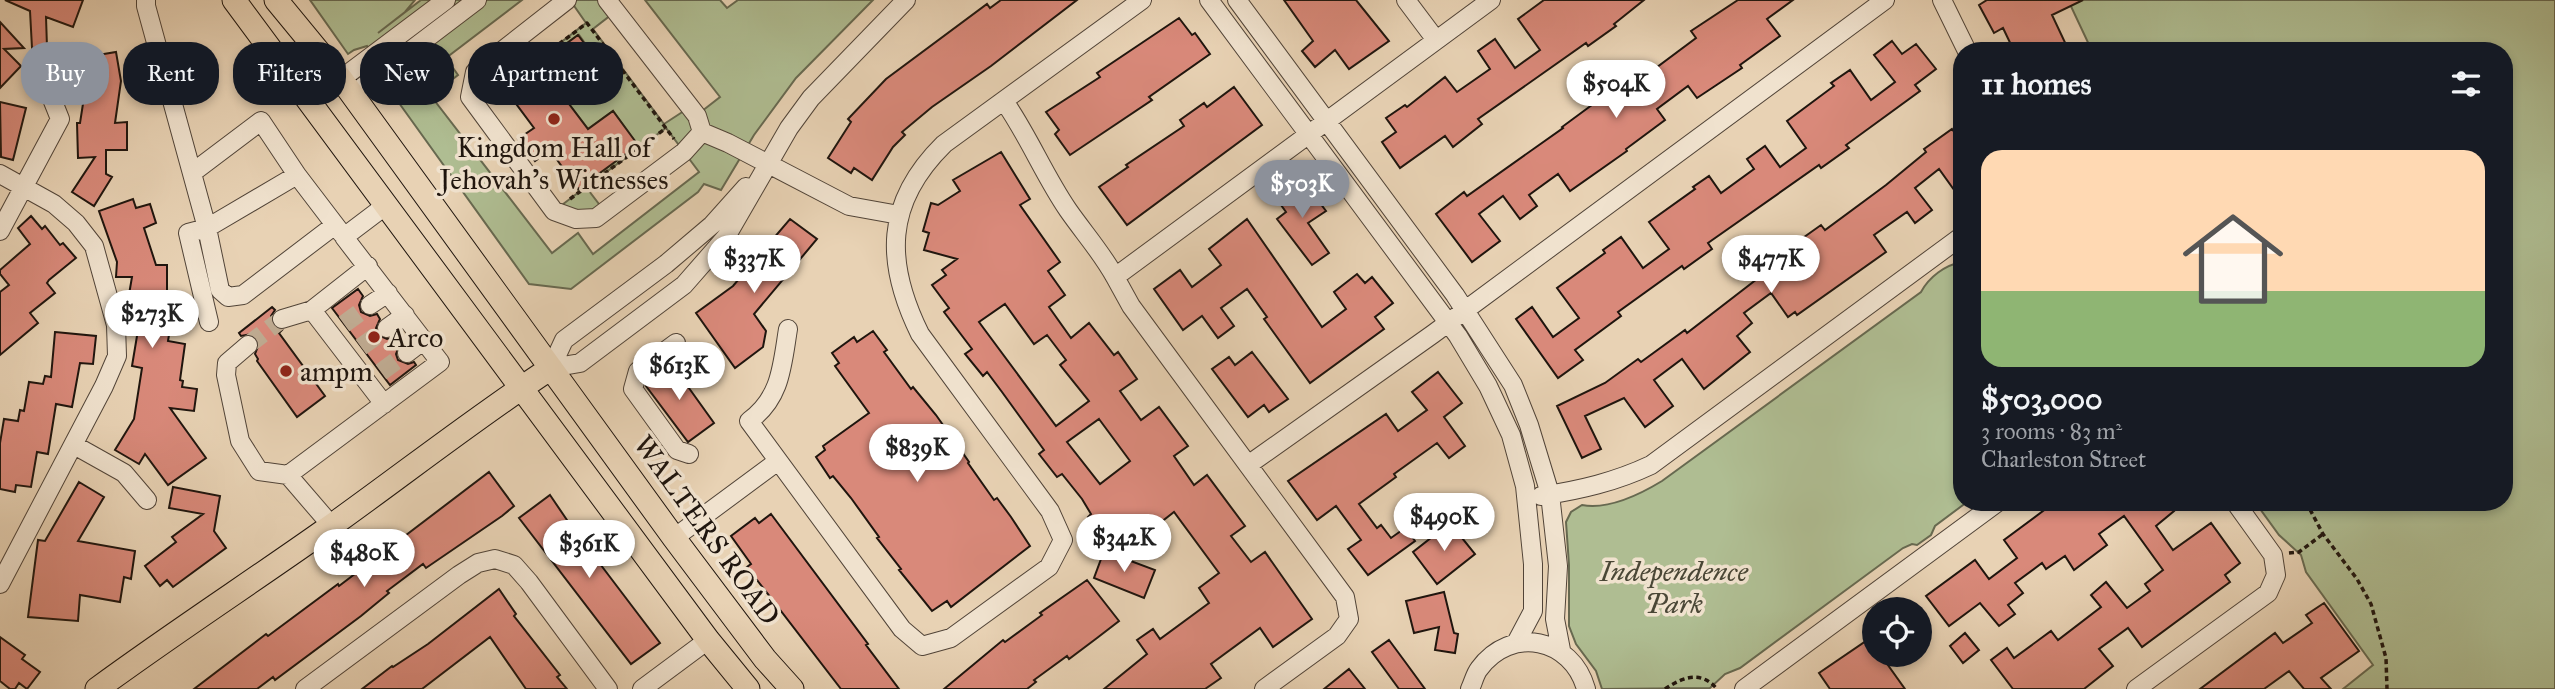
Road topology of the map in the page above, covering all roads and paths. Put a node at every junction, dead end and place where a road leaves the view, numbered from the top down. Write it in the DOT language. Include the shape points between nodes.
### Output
graph roads {
  1 [pos="146,0"];
  2 [pos="233,0"];
  3 [pos="276,0"];
  4 [pos="446,0"];
  5 [pos="477,0"];
  6 [pos="567,0"];
  7 [pos="607,0"];
  8 [pos="906,0"];
  9 [pos="1142,0"];
  10 [pos="1209,0"];
  11 [pos="1237,0"];
  12 [pos="1406,0"];
  13 [pos="1491,0"];
  14 [pos="1885,0"];
  15 [pos="1942,0"];
  16 [pos="1436,40"];
  17 [pos="1962,42"];
  18 [pos="347,87"];
  19 [pos="1004,100"];
  20 [pos="54,105"];
  21 [pos="477,106"];
  22 [pos="1327,122"];
  23 [pos="666,128"];
  24 [pos="702,132"];
  25 [pos="1308,135"];
  26 [pos="684,152"];
  27 [pos="768,164"];
  28 [pos="192,173"];
  29 [pos="0,174"];
  30 [pos="297,175"];
  31 [pos="24,187"];
  32 [pos="385,206"];
  33 [pos="554,211"];
  34 [pos="899,215"];
  35 [pos="207,228"];
  36 [pos="0,231"];
  37 [pos="340,231"];
  38 [pos="1953,243"];
  39 [pos="368,266"];
  40 [pos="1115,277"];
  41 [pos="388,293"];
  42 [pos="370,305"];
  43 [pos="312,310"];
  44 [pos="1466,310"];
  45 [pos="405,315"];
  46 [pos="282,319"];
  47 [pos="209,322"];
  48 [pos="1448,323"];
  49 [pos="387,328"];
  50 [pos="788,329"];
  51 [pos="424,341"];
  52 [pos="676,343"];
  53 [pos="248,345"];
  54 [pos="407,353"];
  55 [pos="551,368"];
  56 [pos="520,387"];
  57 [pos="384,404"];
  58 [pos="74,444"];
  59 [pos="689,454"];
  60 [pos="778,461"];
  61 [pos="1248,465"];
  62 [pos="288,475"];
  63 [pos="1550,494"];
  64 [pos="1527,498"];
  65 [pos="147,500"];
  66 [pos="1986,511"];
  67 [pos="2241,511"];
  68 [pos="2311,511"];
  69 [pos="331,525"];
  70 [pos="2323,534"];
  71 [pos="674,538"];
  72 [pos="2273,555"];
  73 [pos="0,584"];
  74 [pos="708,640"];
  75 [pos="1516,643"];
  76 [pos="1561,650"];
  77 [pos="316,686"];
  78 [pos="97,689"];
  79 [pos="608,689"];
  80 [pos="642,689"];
  81 [pos="748,689"];
  82 [pos="793,689"];
  83 [pos="1264,689"];
  84 [pos="1470,689"];
  85 [pos="1586,689"];
  86 [pos="1665,689"];
  87 [pos="1717,689"];
  88 [pos="1744,689"];
  89 [pos="2136,689"];
  90 [pos="2387,689"];
  1 -- 28 [label="street"];
  2 -- 32 [label="main road"];
  3 -- 18 [label="main road, WALTERS ROAD"];
  4 -- 18 [label="street"];
  5 -- 18 [label="street"];
  6 -- 21 [label="street" via="475,72 470,97"];
  7 -- 24 [label="street" via="696,116"];
  8 -- 27 [label="street" via="811,97"];
  9 -- 19 [label="street"];
  10 -- 25 [label="street"];
  11 -- 22 [label="street"];
  12 -- 16 [label="street"];
  13 -- 16 [label="street"];
  14 -- 44 [label="street"];
  15 -- 17 [label="street"];
  16 -- 22 [label="street"];
  18 -- 55 [label="main road, WALTERS ROAD"];
  19 -- 34 [label="street" via="923,165"];
  19 -- 40 [label="street" via="1067,209"];
  20 -- 31 [label="street" via="60,119"];
  21 -- 23 [label="path" via="587,23"];
  21 -- 33 [label="street"];
  22 -- 25 [label="street"];
  22 -- 44 [label="street"];
  23 -- 26 [label="path"];
  23 -- 33 [label="path"];
  24 -- 26 [label="street"];
  24 -- 27 [label="street"];
  25 -- 40 [label="street"];
  25 -- 48 [label="street"];
  26 -- 33 [label="street" via="596,218 576,219"];
  27 -- 34 [label="street" via="849,206"];
  27 -- 55 [label="street" via="712,225 564,340"];
  27 -- 55 [label="street" via="726,237 684,285 580,363"];
  28 -- 30 [label="street" via="261,121"];
  28 -- 35 [label="street"];
  29 -- 31 [label="street"];
  30 -- 35 [label="street"];
  30 -- 37 [label="street"];
  31 -- 36 [label="street"];
  31 -- 58 [label="street" via="54,204 94,246 116,325 117,356"];
  32 -- 37 [label="street"];
  32 -- 56 [label="main road"];
  34 -- 60 [label="street" via="897,270 905,303 920,334 1050,512 1063,540 1049,566 951,638 922,646 902,629"];
  35 -- 37 [label="street" via="220,290 228,297 243,295"];
  35 -- 47 [label="street" via="188,233"];
  37 -- 39 [label="street"];
  38 -- 63 [label="street" via="1651,465 1596,486"];
  39 -- 41 [label="street"];
  39 -- 43 [label="street"];
  40 -- 61 [label="street" via="1131,306"];
  41 -- 42 [label="street"];
  41 -- 45 [label="street"];
  43 -- 46 [label="street"];
  43 -- 57 [label="street" via="337,329 355,352 374,377"];
  44 -- 48 [label="street"];
  44 -- 63 [label="street" via="1513,385"];
  45 -- 49 [label="street"];
  45 -- 51 [label="street"];
  48 -- 61 [label="street"];
  48 -- 64 [label="street" via="1488,386 1511,435"];
  50 -- 60 [label="street" via="778,386 764,410 741,421"];
  51 -- 54 [label="street"];
  51 -- 57 [label="street" via="440,362"];
  52 -- 59 [label="street" via="638,370 633,389 677,450"];
  53 -- 62 [label="street" via="227,363 226,375 240,442 259,471"];
  55 -- 56 [label="main road"];
  55 -- 71 [label="main road, WALTERS ROAD"];
  56 -- 69 [label="main road"];
  56 -- 74 [label="main road"];
  57 -- 62 [label="street"];
  58 -- 65 [label="street" via="124,472"];
  58 -- 73 [label="street"];
  60 -- 71 [label="street"];
  61 -- 83 [label="street" via="1345,597 1349,619 1337,636"];
  62 -- 69 [label="street"];
  63 -- 64 [label="street"];
  63 -- 76 [label="street" via="1558,566 1555,619"];
  64 -- 75 [label="street" via="1533,611"];
  66 -- 88 [label="street"];
  67 -- 72 [label="street"];
  68 -- 70 [label="path"];
  69 -- 78 [label="main road"];
  70 -- 72 [label="path" via="2299,552"];
  70 -- 90 [label="path" via="2371,604 2386,658"];
  71 -- 82 [label="main road, WALTERS ROAD"];
  72 -- 89 [label="street" via="2276,575 2268,593"];
  74 -- 80 [label="street"];
  74 -- 81 [label="main road"];
  75 -- 76 [label="street"];
  75 -- 84 [label="street" via="1479,669"];
  76 -- 85 [label="street"];
  77 -- 79 [label="street" via="459,575 495,559 514,565 529,582"];
  86 -- 87 [label="path" via="1694,676"];
}
